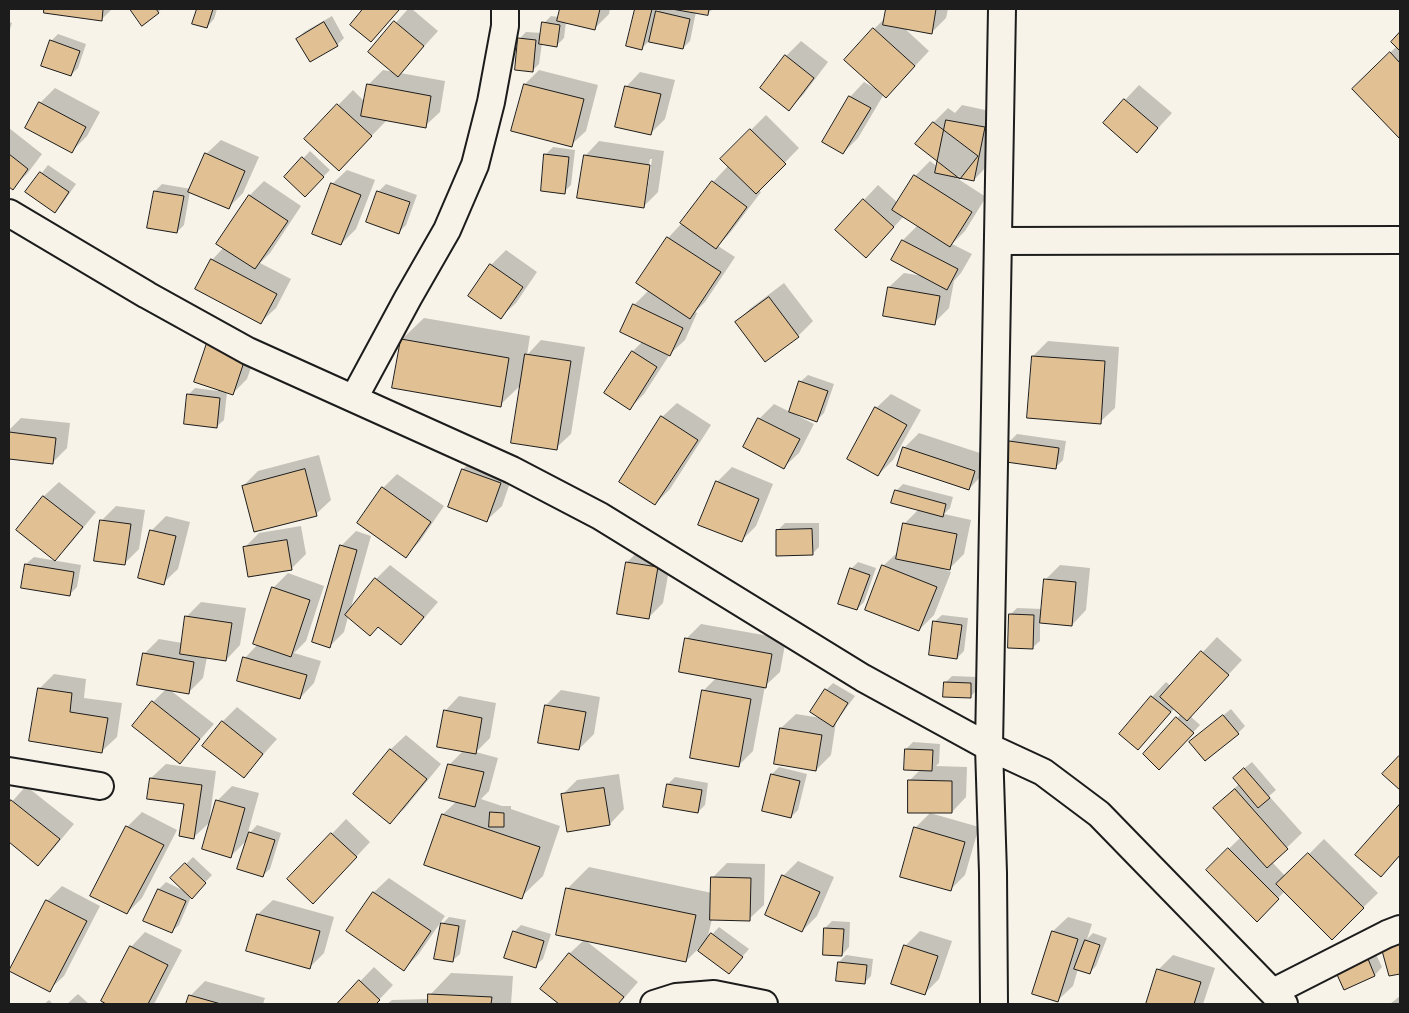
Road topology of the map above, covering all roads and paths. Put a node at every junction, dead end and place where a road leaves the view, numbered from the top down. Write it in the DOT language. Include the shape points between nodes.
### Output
graph roads {
  1 [pos="505,9"];
  2 [pos="1002,9"];
  3 [pos="9,213"];
  4 [pos="1400,240"];
  5 [pos="999,241"];
  6 [pos="354,398"];
  7 [pos="990,747"];
  8 [pos="9,771"];
  9 [pos="100,786"];
  10 [pos="1400,929"];
  11 [pos="1278,998"];
  12 [pos="654,1004"];
  13 [pos="764,1004"];
  14 [pos="994,1004"];
  1 -- 6 [label="street" via="505,26 491,102 475,165 447,230"];
  2 -- 5 [label="street"];
  3 -- 6 [label="street" via="248,351"];
  4 -- 5 [label="street"];
  5 -- 7 [label="street"];
  6 -- 7 [label="street" via="512,470 600,516 863,678"];
  7 -- 11 [label="street" via="1043,772 1099,814"];
  7 -- 14 [label="street"];
  8 -- 9 [label="street"];
  10 -- 11 [label="street"];
  12 -- 13 [label="street" via="676,997 714,994"];
}
